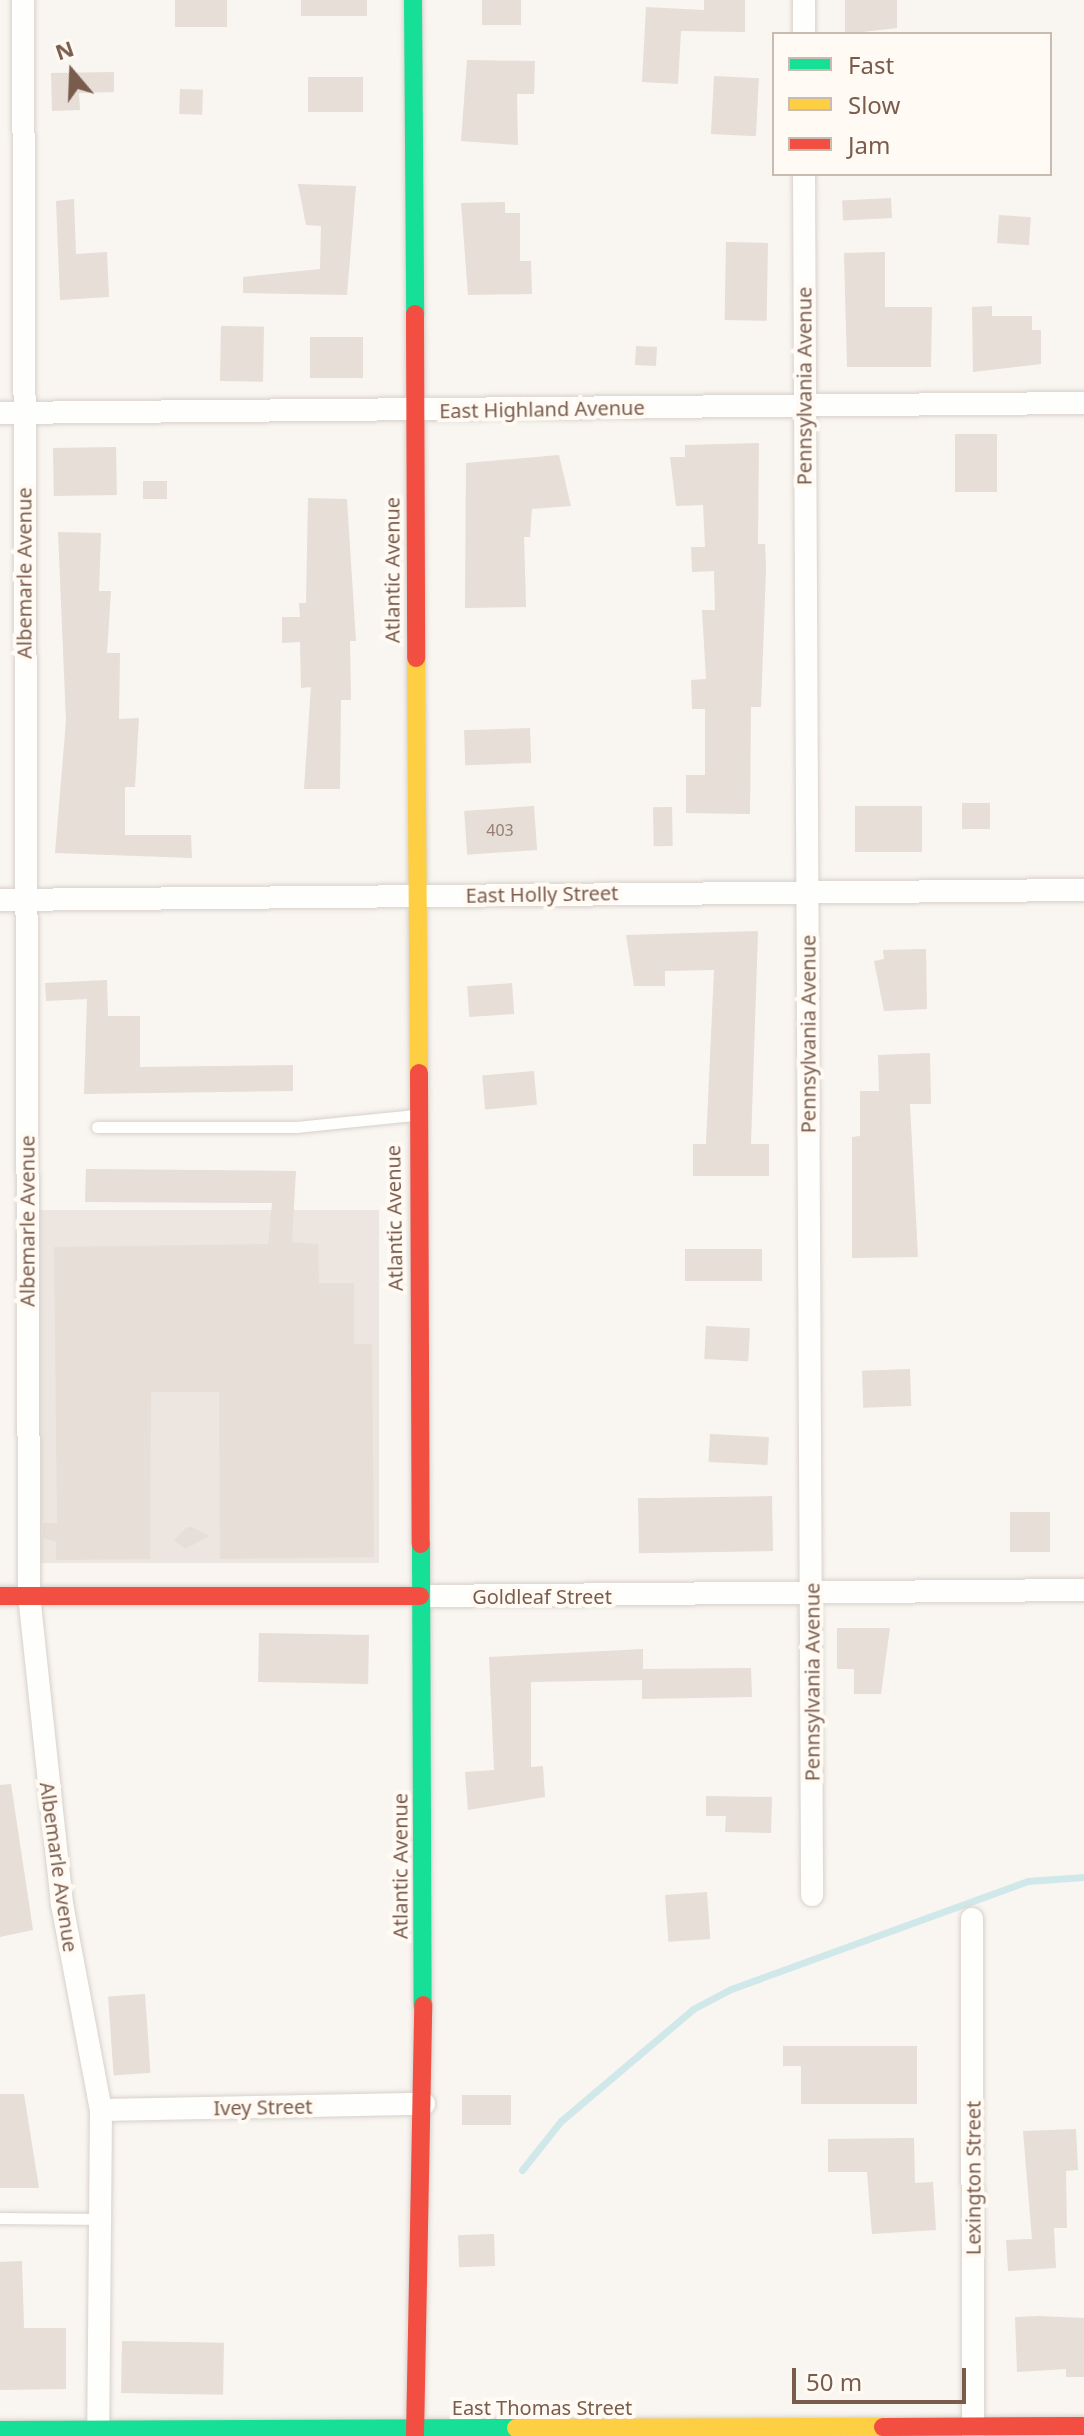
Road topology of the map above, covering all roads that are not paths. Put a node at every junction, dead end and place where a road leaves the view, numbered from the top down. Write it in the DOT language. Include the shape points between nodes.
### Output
graph roads {
  1 [pos="23,0"];
  2 [pos="413,0"];
  3 [pos="804,0"];
  4 [pos="804,32"];
  5 [pos="804,176"];
  6 [pos="1084,403"];
  7 [pos="804,406"];
  8 [pos="414,410"];
  9 [pos="0,413"];
  10 [pos="23,413"];
  11 [pos="1084,890"];
  12 [pos="807,891"];
  13 [pos="415,896"];
  14 [pos="0,900"];
  15 [pos="25,900"];
  16 [pos="415,1115"];
  17 [pos="97,1127"];
  18 [pos="1084,1590"];
  19 [pos="812,1594"];
  20 [pos="29,1595"];
  21 [pos="0,1596"];
  22 [pos="420,1596"];
  23 [pos="812,1895"];
  24 [pos="972,1919"];
  25 [pos="424,2104"];
  26 [pos="101,2110"];
  27 [pos="0,2218"];
  28 [pos="100,2219"];
  29 [pos="1084,2426"];
  30 [pos="0,2430"];
  31 [pos="973,2431"];
  32 [pos="416,2433"];
  33 [pos="98,2434"];
  1 -- 10 [label="street, Albemarle Avenue"];
  2 -- 8 [label="main road, Atlantic Avenue"];
  3 -- 4 [label="street"];
  5 -- 7 [label="street, Pennsylvania Avenue"];
  6 -- 7 [label="street, East Highland Avenue"];
  7 -- 8 [label="street, East Highland Avenue"];
  7 -- 12 [label="street, Pennsylvania Avenue"];
  8 -- 10 [label="street, East Highland Avenue"];
  8 -- 13 [label="main road, Atlantic Avenue"];
  9 -- 10 [label="street, East Highland Avenue"];
  10 -- 15 [label="street, Albemarle Avenue"];
  11 -- 12 [label="street, East Holly Street"];
  12 -- 13 [label="street, East Holly Street"];
  12 -- 19 [label="street, Pennsylvania Avenue"];
  13 -- 15 [label="street, East Holly Street"];
  13 -- 16 [label="main road, Atlantic Avenue"];
  14 -- 15 [label="street, East Holly Street"];
  15 -- 20 [label="street, Albemarle Avenue"];
  16 -- 17 [label="lane" via="296,1127"];
  16 -- 22 [label="main road, Atlantic Avenue"];
  18 -- 19 [label="street, Goldleaf Street"];
  19 -- 22 [label="street, Goldleaf Street"];
  19 -- 23 [label="street, Pennsylvania Avenue"];
  20 -- 21 [label="main road, Goldleaf Street"];
  20 -- 22 [label="main road, Goldleaf Street"];
  20 -- 26 [label="street, Albemarle Avenue" via="62,1904"];
  22 -- 25 [label="main road, Atlantic Avenue"];
  24 -- 31 [label="street, Lexington Street"];
  25 -- 26 [label="street, Ivey Street"];
  25 -- 32 [label="main road, Atlantic Avenue"];
  26 -- 28 [label="street, Albemarle Avenue"];
  27 -- 28 [label="lane"];
  28 -- 33 [label="street, Albemarle Avenue"];
  29 -- 31 [label="main road, East Thomas Street"];
  30 -- 33 [label="main road, East Thomas Street"];
  31 -- 32 [label="main road, East Thomas Street"];
  32 -- 33 [label="main road, East Thomas Street"];
}
